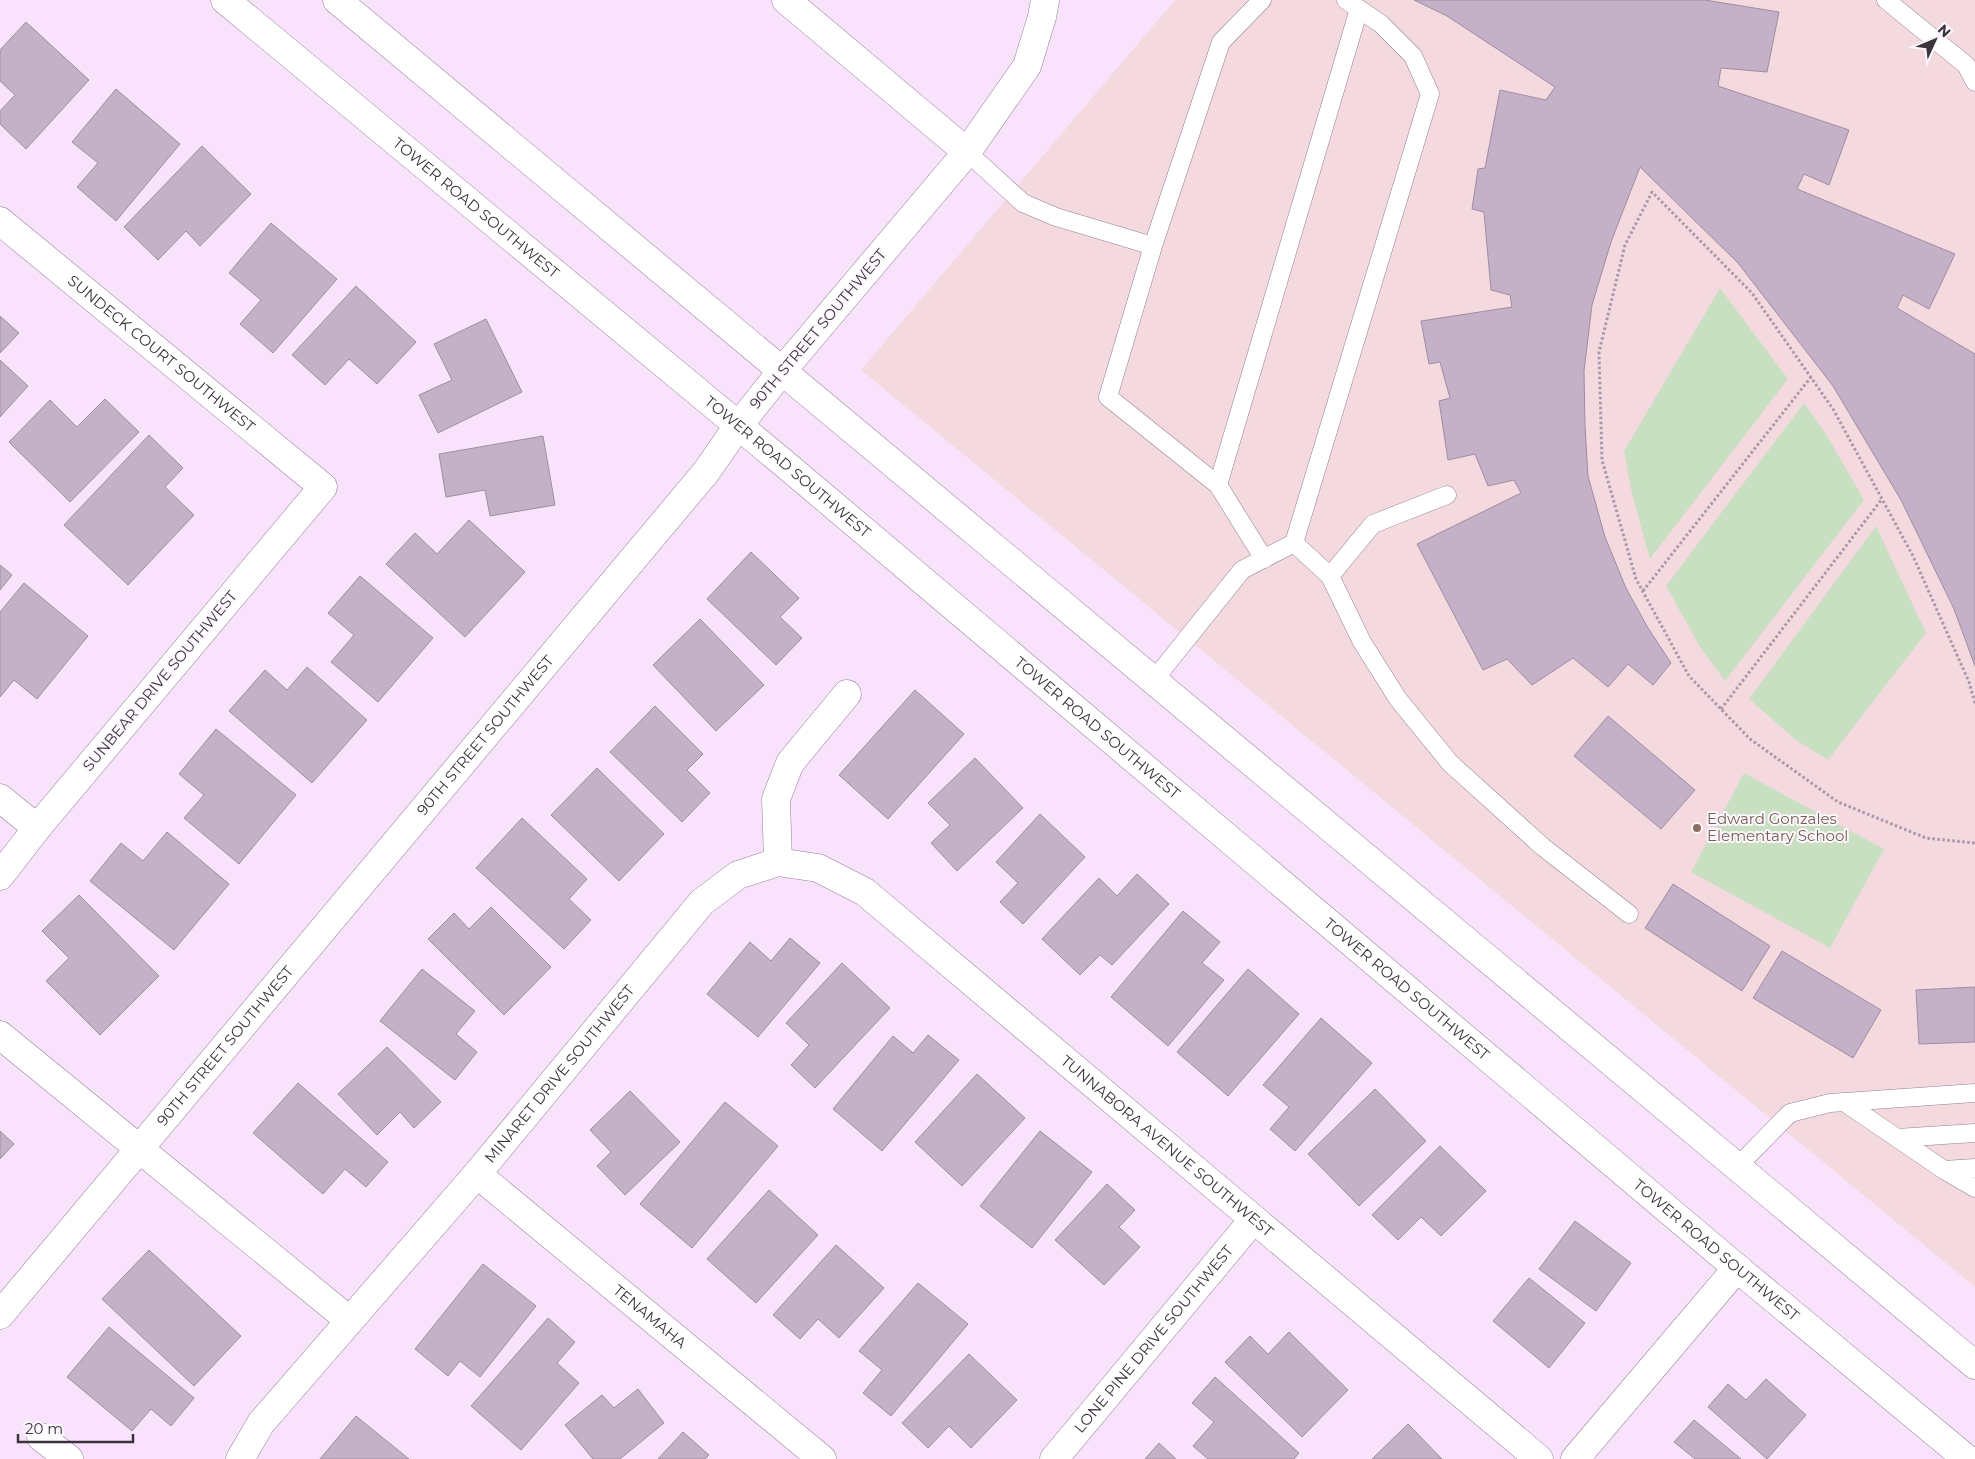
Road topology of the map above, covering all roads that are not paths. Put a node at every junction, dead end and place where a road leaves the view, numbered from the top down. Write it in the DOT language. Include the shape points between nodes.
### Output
graph roads {
  1 [pos="225,0"];
  2 [pos="336,0"];
  3 [pos="786,0"];
  4 [pos="1045,0"];
  5 [pos="1262,0"];
  6 [pos="1886,0"];
  7 [pos="1352,4"];
  8 [pos="1975,82"];
  9 [pos="967,152"];
  10 [pos="0,221"];
  11 [pos="1153,246"];
  12 [pos="782,372"];
  13 [pos="738,426"];
  14 [pos="1218,485"];
  15 [pos="323,487"];
  16 [pos="1447,495"];
  17 [pos="1294,543"];
  18 [pos="1264,559"];
  19 [pos="1330,576"];
  20 [pos="1154,681"];
  21 [pos="847,694"];
  22 [pos="0,798"];
  23 [pos="37,828"];
  24 [pos="778,862"];
  25 [pos="0,876"];
  26 [pos="1629,914"];
  27 [pos="0,1035"];
  28 [pos="1975,1093"];
  29 [pos="1844,1102"];
  30 [pos="1975,1133"];
  31 [pos="1898,1138"];
  32 [pos="140,1149"];
  33 [pos="1737,1167"];
  34 [pos="1975,1168"];
  35 [pos="1944,1170"];
  36 [pos="478,1174"];
  37 [pos="1975,1188"];
  38 [pos="1253,1220"];
  39 [pos="1737,1268"];
  40 [pos="0,1315"];
  41 [pos="349,1320"];
  42 [pos="1975,1365"];
  43 [pos="41,1437"];
  44 [pos="69,1459"];
  45 [pos="240,1459"];
  46 [pos="822,1459"];
  47 [pos="1054,1459"];
  48 [pos="1539,1459"];
  49 [pos="1575,1459"];
  50 [pos="1967,1459"];
  1 -- 13 [label="street, TOWER ROAD SOUTHWEST"];
  2 -- 12 [label="street"];
  3 -- 9 [label="street"];
  4 -- 9 [label="street, 90TH STREET SOUTHWEST" via="1027,66"];
  5 -- 11 [label="lane" via="1220,42"];
  6 -- 8 [label="lane" via="1966,65"];
  7 -- 14 [label="lane"];
  7 -- 17 [label="lane" via="1381,24 1413,56 1430,94"];
  9 -- 11 [label="lane" via="1023,202 1056,217"];
  9 -- 12 [label="street, 90TH STREET SOUTHWEST"];
  10 -- 15 [label="street, SUNDECK COURT SOUTHWEST"];
  11 -- 14 [label="lane" via="1108,397"];
  12 -- 13 [label="street, 90TH STREET SOUTHWEST"];
  12 -- 20 [label="street"];
  13 -- 32 [label="street, 90TH STREET SOUTHWEST" via="700,479"];
  13 -- 39 [label="street, TOWER ROAD SOUTHWEST"];
  14 -- 18 [label="lane"];
  15 -- 23 [label="street, SUNBEAR DRIVE SOUTHWEST"];
  16 -- 19 [label="lane" via="1372,524"];
  17 -- 18 [label="lane"];
  17 -- 19 [label="lane"];
  18 -- 20 [label="lane" via="1242,570"];
  19 -- 26 [label="lane" via="1362,642 1398,699 1450,763 1543,848"];
  20 -- 33 [label="street"];
  21 -- 24 [label="street" via="790,763 776,799"];
  22 -- 23 [label="street"];
  23 -- 25 [label="street, SUNBEAR DRIVE SOUTHWEST"];
  24 -- 36 [label="street, MINARET DRIVE SOUTHWEST" via="738,874 702,902"];
  24 -- 38 [label="street, TUNNABORA AVENUE SOUTHWEST" via="818,868 865,892"];
  27 -- 32 [label="street"];
  28 -- 29 [label="lane"];
  29 -- 31 [label="lane"];
  29 -- 33 [label="lane" via="1790,1113"];
  30 -- 31 [label="lane"];
  31 -- 35 [label="lane"];
  32 -- 40 [label="street, 90TH STREET SOUTHWEST"];
  32 -- 41 [label="street"];
  33 -- 42 [label="street"];
  34 -- 35 [label="lane"];
  35 -- 37 [label="lane"];
  36 -- 41 [label="street, MINARET DRIVE SOUTHWEST"];
  36 -- 46 [label="street, TENAMAHA"];
  38 -- 47 [label="street, LONE PINE DRIVE SOUTHWEST"];
  38 -- 48 [label="street, TUNNABORA AVENUE SOUTHWEST"];
  39 -- 49 [label="street"];
  39 -- 50 [label="street, TOWER ROAD SOUTHWEST"];
  41 -- 45 [label="street, MINARET DRIVE SOUTHWEST" via="261,1423"];
  43 -- 44 [label="street"];
}
